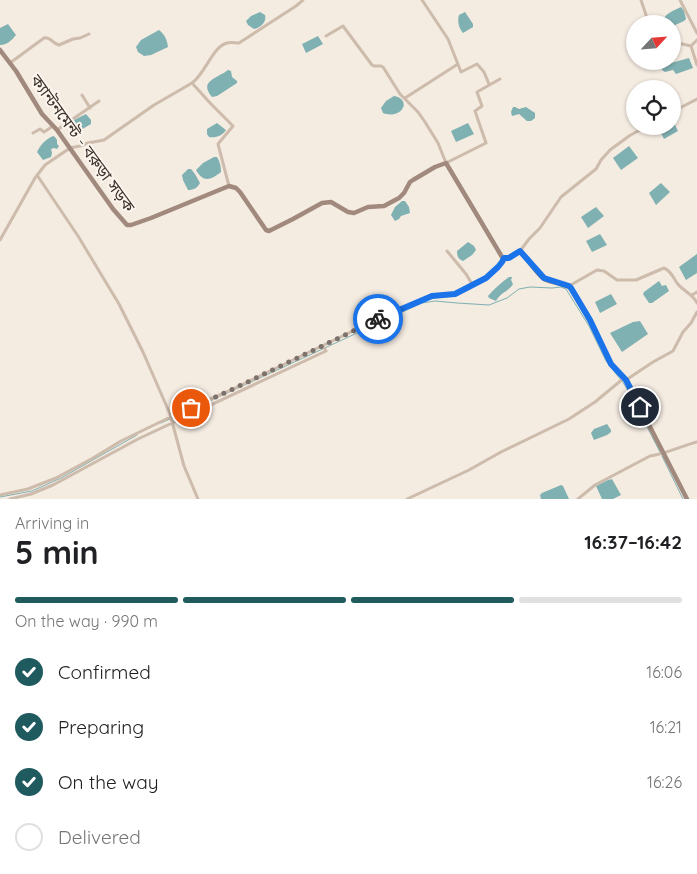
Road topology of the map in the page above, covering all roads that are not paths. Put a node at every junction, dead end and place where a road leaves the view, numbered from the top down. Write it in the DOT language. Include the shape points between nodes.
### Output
graph roads {
  1 [pos="303,0"];
  2 [pos="422,0"];
  3 [pos="641,0"];
  4 [pos="680,0"];
  5 [pos="646,15"];
  6 [pos="697,33"];
  7 [pos="89,34"];
  8 [pos="326,36"];
  9 [pos="697,40"];
  10 [pos="681,44"];
  11 [pos="691,46"];
  12 [pos="0,50"];
  13 [pos="10,63"];
  14 [pos="458,64"];
  15 [pos="697,65"];
  16 [pos="500,79"];
  17 [pos="192,82"];
  18 [pos="489,84"];
  19 [pos="82,95"];
  20 [pos="405,98"];
  21 [pos="697,99"];
  22 [pos="99,101"];
  23 [pos="681,107"];
  24 [pos="90,108"];
  25 [pos="55,128"];
  26 [pos="33,134"];
  27 [pos="631,135"];
  28 [pos="70,148"];
  29 [pos="446,162"];
  30 [pos="37,175"];
  31 [pos="229,186"];
  32 [pos="0,240"];
  33 [pos="446,251"];
  34 [pos="520,251"];
  35 [pos="504,258"];
  36 [pos="472,284"];
  37 [pos="569,286"];
  38 [pos="697,292"];
  39 [pos="692,295"];
  40 [pos="697,303"];
  41 [pos="697,312"];
  42 [pos="324,348"];
  43 [pos="625,379"];
  44 [pos="171,420"];
  45 [pos="697,442"];
  46 [pos="663,453"];
  47 [pos="0,495"];
  48 [pos="10,499"];
  49 [pos="198,499"];
  50 [pos="408,499"];
  51 [pos="578,499"];
  52 [pos="687,499"];
  1 -- 17 [label="street" via="239,43 225,43"];
  2 -- 14 [label="street" via="448,39"];
  3 -- 5 [label="street"];
  4 -- 6 [label="street"];
  7 -- 13 [label="street" via="59,45 44,38"];
  8 -- 20 [label="street" via="344,26 369,62 383,67"];
  9 -- 11 [label="street"];
  10 -- 11 [label="street"];
  11 -- 15 [label="street"];
  12 -- 13 [label="main road, ক্যান্টনমেন্ট - বরুড়া সড়ক"];
  13 -- 25 [label="main road, ক্যান্টনমেন্ট - বরুড়া সড়ক" via="42,114"];
  14 -- 18 [label="street" via="462,72 478,65"];
  14 -- 20 [label="street"];
  16 -- 18 [label="street"];
  17 -- 28 [label="street" via="154,104 104,140"];
  17 -- 31 [label="street" via="233,126 218,144"];
  18 -- 29 [label="street" via="477,92 482,106 475,111 486,143"];
  19 -- 24 [label="street"];
  20 -- 29 [label="street" via="427,125"];
  21 -- 23 [label="street"];
  22 -- 24 [label="street"];
  24 -- 25 [label="street"];
  25 -- 26 [label="street" via="44,132 40,129"];
  25 -- 28 [label="main road, ক্যান্টনমেন্ট - বরুড়া সড়ক"];
  27 -- 34 [label="street" via="610,150 596,169 561,197"];
  28 -- 30 [label="street" via="45,165"];
  28 -- 31 [label="main road, ক্যান্টনমেন্ট - বরুড়া সড়ক" via="127,225"];
  29 -- 31 [label="main road" via="410,182 399,198 384,206 368,207 354,213 331,202 322,203 269,231 240,192"];
  29 -- 35 [label="main road"];
  30 -- 32 [label="street"];
  30 -- 44 [label="street" via="119,304"];
  33 -- 36 [label="street"];
  34 -- 35 [label="main road"];
  34 -- 37 [label="main road" via="544,278"];
  35 -- 36 [label="street" via="493,272"];
  36 -- 42 [label="street" via="455,294 432,296 394,311"];
  37 -- 39 [label="street" via="597,270 617,280 636,280 664,268 685,292"];
  37 -- 43 [label="main road" via="611,364"];
  38 -- 39 [label="street"];
  39 -- 40 [label="street"];
  41 -- 43 [label="street" via="673,351"];
  42 -- 44 [label="street"];
  42 -- 44 [label="street" via="230,397"];
  43 -- 46 [label="main road"];
  43 -- 50 [label="street" via="569,419"];
  44 -- 47 [label="street" via="121,441 56,478"];
  44 -- 48 [label="street" via="54,485"];
  44 -- 49 [label="street" via="184,466"];
  45 -- 46 [label="street"];
  46 -- 51 [label="street" via="650,456 612,476"];
  46 -- 52 [label="main road"];
}
